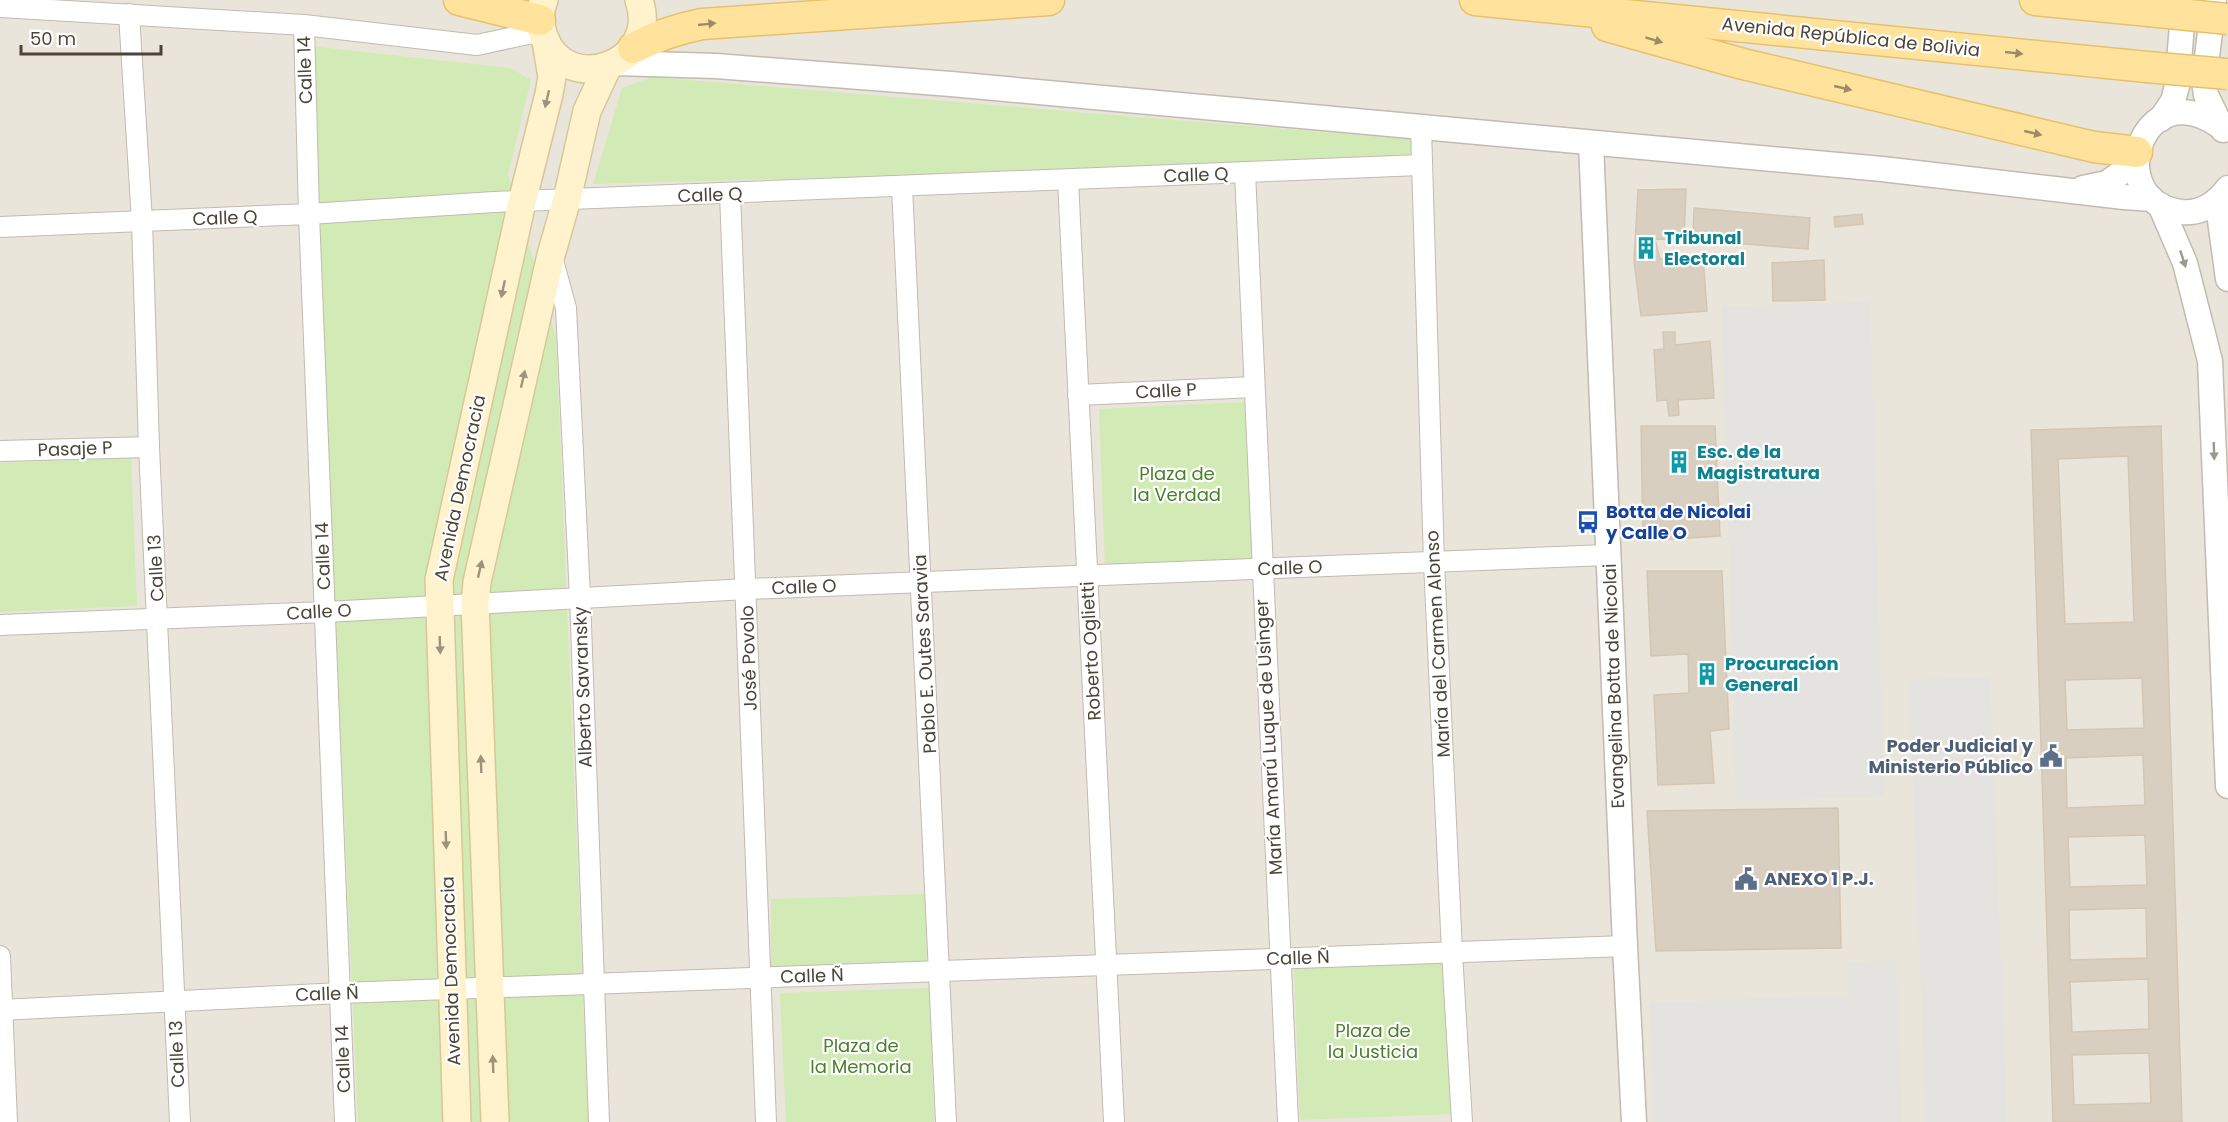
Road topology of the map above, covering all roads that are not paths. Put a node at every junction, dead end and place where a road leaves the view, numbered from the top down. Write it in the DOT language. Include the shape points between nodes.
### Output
graph roads {
  1 [pos="459,0"];
  2 [pos="1049,0"];
  3 [pos="1475,0"];
  4 [pos="2035,0"];
  5 [pos="2184,0"];
  6 [pos="2214,0"];
  7 [pos="640,3"];
  8 [pos="1538,5"];
  9 [pos="0,7"];
  10 [pos="129,14"];
  11 [pos="2228,19"];
  12 [pos="543,23"];
  13 [pos="304,25"];
  14 [pos="628,53"];
  15 [pos="716,66"];
  16 [pos="2228,74"];
  17 [pos="2161,119"];
  18 [pos="1421,128"];
  19 [pos="2225,132"];
  20 [pos="1591,142"];
  21 [pos="2137,157"];
  22 [pos="1421,165"];
  23 [pos="1245,172"];
  24 [pos="1068,180"];
  25 [pos="902,187"];
  26 [pos="2064,189"];
  27 [pos="730,194"];
  28 [pos="567,199"];
  29 [pos="522,202"];
  30 [pos="2156,202"];
  31 [pos="2218,205"];
  32 [pos="309,214"];
  33 [pos="142,221"];
  34 [pos="0,227"];
  35 [pos="551,255"];
  36 [pos="2228,279"];
  37 [pos="1254,387"];
  38 [pos="1078,395"];
  39 [pos="149,447"];
  40 [pos="0,451"];
  41 [pos="1608,555"];
  42 [pos="1434,562"];
  43 [pos="1262,569"];
  44 [pos="1087,575"];
  45 [pos="921,582"];
  46 [pos="747,589"];
  47 [pos="580,597"];
  48 [pos="474,603"];
  49 [pos="438,604"];
  50 [pos="326,612"];
  51 [pos="158,619"];
  52 [pos="0,625"];
  53 [pos="2228,786"];
  54 [pos="1625,946"];
  55 [pos="1452,952"];
  56 [pos="0,956"];
  57 [pos="1280,959"];
  58 [pos="1106,965"];
  59 [pos="939,971"];
  60 [pos="760,978"];
  61 [pos="594,984"];
  62 [pos="490,988"];
  63 [pos="451,989"];
  64 [pos="341,993"];
  65 [pos="176,1000"];
  66 [pos="1,1010"];
  67 [pos="7,1122"];
  68 [pos="180,1122"];
  69 [pos="345,1122"];
  70 [pos="456,1122"];
  71 [pos="495,1122"];
  72 [pos="599,1122"];
  73 [pos="766,1122"];
  74 [pos="946,1122"];
  75 [pos="1114,1122"];
  76 [pos="1288,1122"];
  77 [pos="1462,1122"];
  78 [pos="1634,1122"];
  1 -- 12 [label="main road"];
  14 -- 2 [label="main road, one-way" via="677,29 702,24"];
  3 -- 8 [label="main road, Avenida República de Bolivia"];
  4 -- 11 [label="main road, bridge"];
  5 -- 17 [label="street" via="2177,86"];
  6 -- 19 [label="street" via="2204,81 2206,95"];
  7 -- 14 [label="main road, Avenida Democracia" via="639,36"];
  8 -- 16 [label="main road, Avenida República de Bolivia, one-way, bridge"];
  8 -- 21 [label="main road, one-way" via="1743,64"];
  9 -- 10 [label="street"];
  10 -- 13 [label="street"];
  10 -- 33 [label="street, Calle 13"];
  12 -- 13 [label="street" via="477,45"];
  12 -- 14 [label="main road" via="554,53 579,68 594,69"];
  12 -- 29 [label="main road, Avenida Democracia, one-way" via="552,77"];
  13 -- 32 [label="street, Calle 14"];
  14 -- 15 [label="street"];
  14 -- 15 [label="street" via="675,51"];
  14 -- 28 [label="main road, Avenida Democracia" via="587,111"];
  15 -- 18 [label="street"];
  17 -- 19 [label="street" via="2176,113 2193,113 2208,118"];
  17 -- 21 [label="street" via="2145,134"];
  18 -- 20 [label="street"];
  18 -- 22 [label="street, María del Carmen Alonso"];
  20 -- 26 [label="street"];
  20 -- 41 [label="street, Evangelina Botta de Nicolai"];
  21 -- 26 [label="street" via="2107,183"];
  21 -- 30 [label="street" via="2140,182"];
  22 -- 23 [label="street, Calle Q"];
  22 -- 42 [label="street, María del Carmen Alonso"];
  23 -- 24 [label="street, Calle Q"];
  23 -- 37 [label="street, María Amarú Luque de Usinger"];
  24 -- 25 [label="street, Calle Q"];
  24 -- 38 [label="street, Roberto Oglietti"];
  25 -- 27 [label="street, Calle Q"];
  25 -- 45 [label="street, Pablo E. Outes Saravia"];
  26 -- 30 [label="street"];
  27 -- 28 [label="street, Calle Q"];
  27 -- 46 [label="street, José Povolo"];
  28 -- 29 [label="street, Calle Q"];
  28 -- 35 [label="main road, Avenida Democracia"];
  29 -- 32 [label="street, Calle Q"];
  29 -- 49 [label="main road, Avenida Democracia, one-way" via="439,580"];
  30 -- 31 [label="street" via="2173,211"];
  30 -- 53 [label="street, one-way" via="2185,263 2210,361"];
  31 -- 36 [label="street"];
  32 -- 33 [label="street, Calle Q"];
  32 -- 50 [label="street, Calle 14"];
  33 -- 34 [label="street, Calle Q"];
  33 -- 39 [label="street, Calle 13"];
  35 -- 47 [label="street, Alberto Savransky" via="566,308"];
  48 -- 35 [label="main road, Avenida Democracia, one-way"];
  37 -- 38 [label="street, Calle P"];
  37 -- 43 [label="street, María Amarú Luque de Usinger"];
  38 -- 44 [label="street, Roberto Oglietti"];
  39 -- 40 [label="street, Pasaje P"];
  39 -- 51 [label="street, Calle 13"];
  41 -- 42 [label="street, Calle O"];
  41 -- 54 [label="street, Evangelina Botta de Nicolai"];
  42 -- 43 [label="street, Calle O"];
  42 -- 55 [label="street, María del Carmen Alonso"];
  43 -- 44 [label="street, Calle O"];
  43 -- 57 [label="street, María Amarú Luque de Usinger"];
  44 -- 45 [label="street, Calle O"];
  44 -- 58 [label="street, Roberto Oglietti"];
  45 -- 46 [label="street, Calle O"];
  45 -- 59 [label="street, Pablo E. Outes Saravia"];
  46 -- 47 [label="street, Calle O"];
  46 -- 60 [label="street, José Povolo"];
  47 -- 48 [label="street, Calle O"];
  47 -- 61 [label="street, Alberto Savransky"];
  48 -- 49 [label="street, Calle O"];
  62 -- 48 [label="main road, Avenida Democracia, one-way"];
  49 -- 50 [label="street, Calle O"];
  49 -- 63 [label="main road, Avenida Democracia, one-way"];
  50 -- 51 [label="street, Calle O"];
  50 -- 64 [label="street, Calle 14"];
  51 -- 52 [label="street, Calle O"];
  51 -- 65 [label="street, Calle 13"];
  54 -- 55 [label="street, Calle Ñ"];
  54 -- 78 [label="street, Evangelina Botta de Nicolai"];
  55 -- 57 [label="street, Calle Ñ"];
  55 -- 77 [label="street, María del Carmen Alonso"];
  56 -- 66 [label="street"];
  57 -- 58 [label="street, Calle Ñ"];
  57 -- 76 [label="street, María Amarú Luque de Usinger"];
  58 -- 59 [label="street, Calle Ñ"];
  58 -- 75 [label="street, Roberto Oglietti"];
  59 -- 60 [label="street, Calle Ñ"];
  59 -- 74 [label="street, Pablo E. Outes Saravia"];
  60 -- 61 [label="street, Calle Ñ"];
  60 -- 73 [label="street, José Povolo"];
  61 -- 62 [label="street, Calle Ñ"];
  61 -- 72 [label="street, Alberto Savransky"];
  62 -- 63 [label="street, Calle Ñ"];
  71 -- 62 [label="main road, Avenida Democracia, one-way"];
  63 -- 64 [label="street, Calle Ñ"];
  63 -- 70 [label="main road, Avenida Democracia"];
  64 -- 65 [label="street, Calle Ñ"];
  64 -- 69 [label="street, Calle 14"];
  65 -- 66 [label="street, Calle Ñ"];
  65 -- 68 [label="street, Calle 13"];
  66 -- 67 [label="street"];
}
